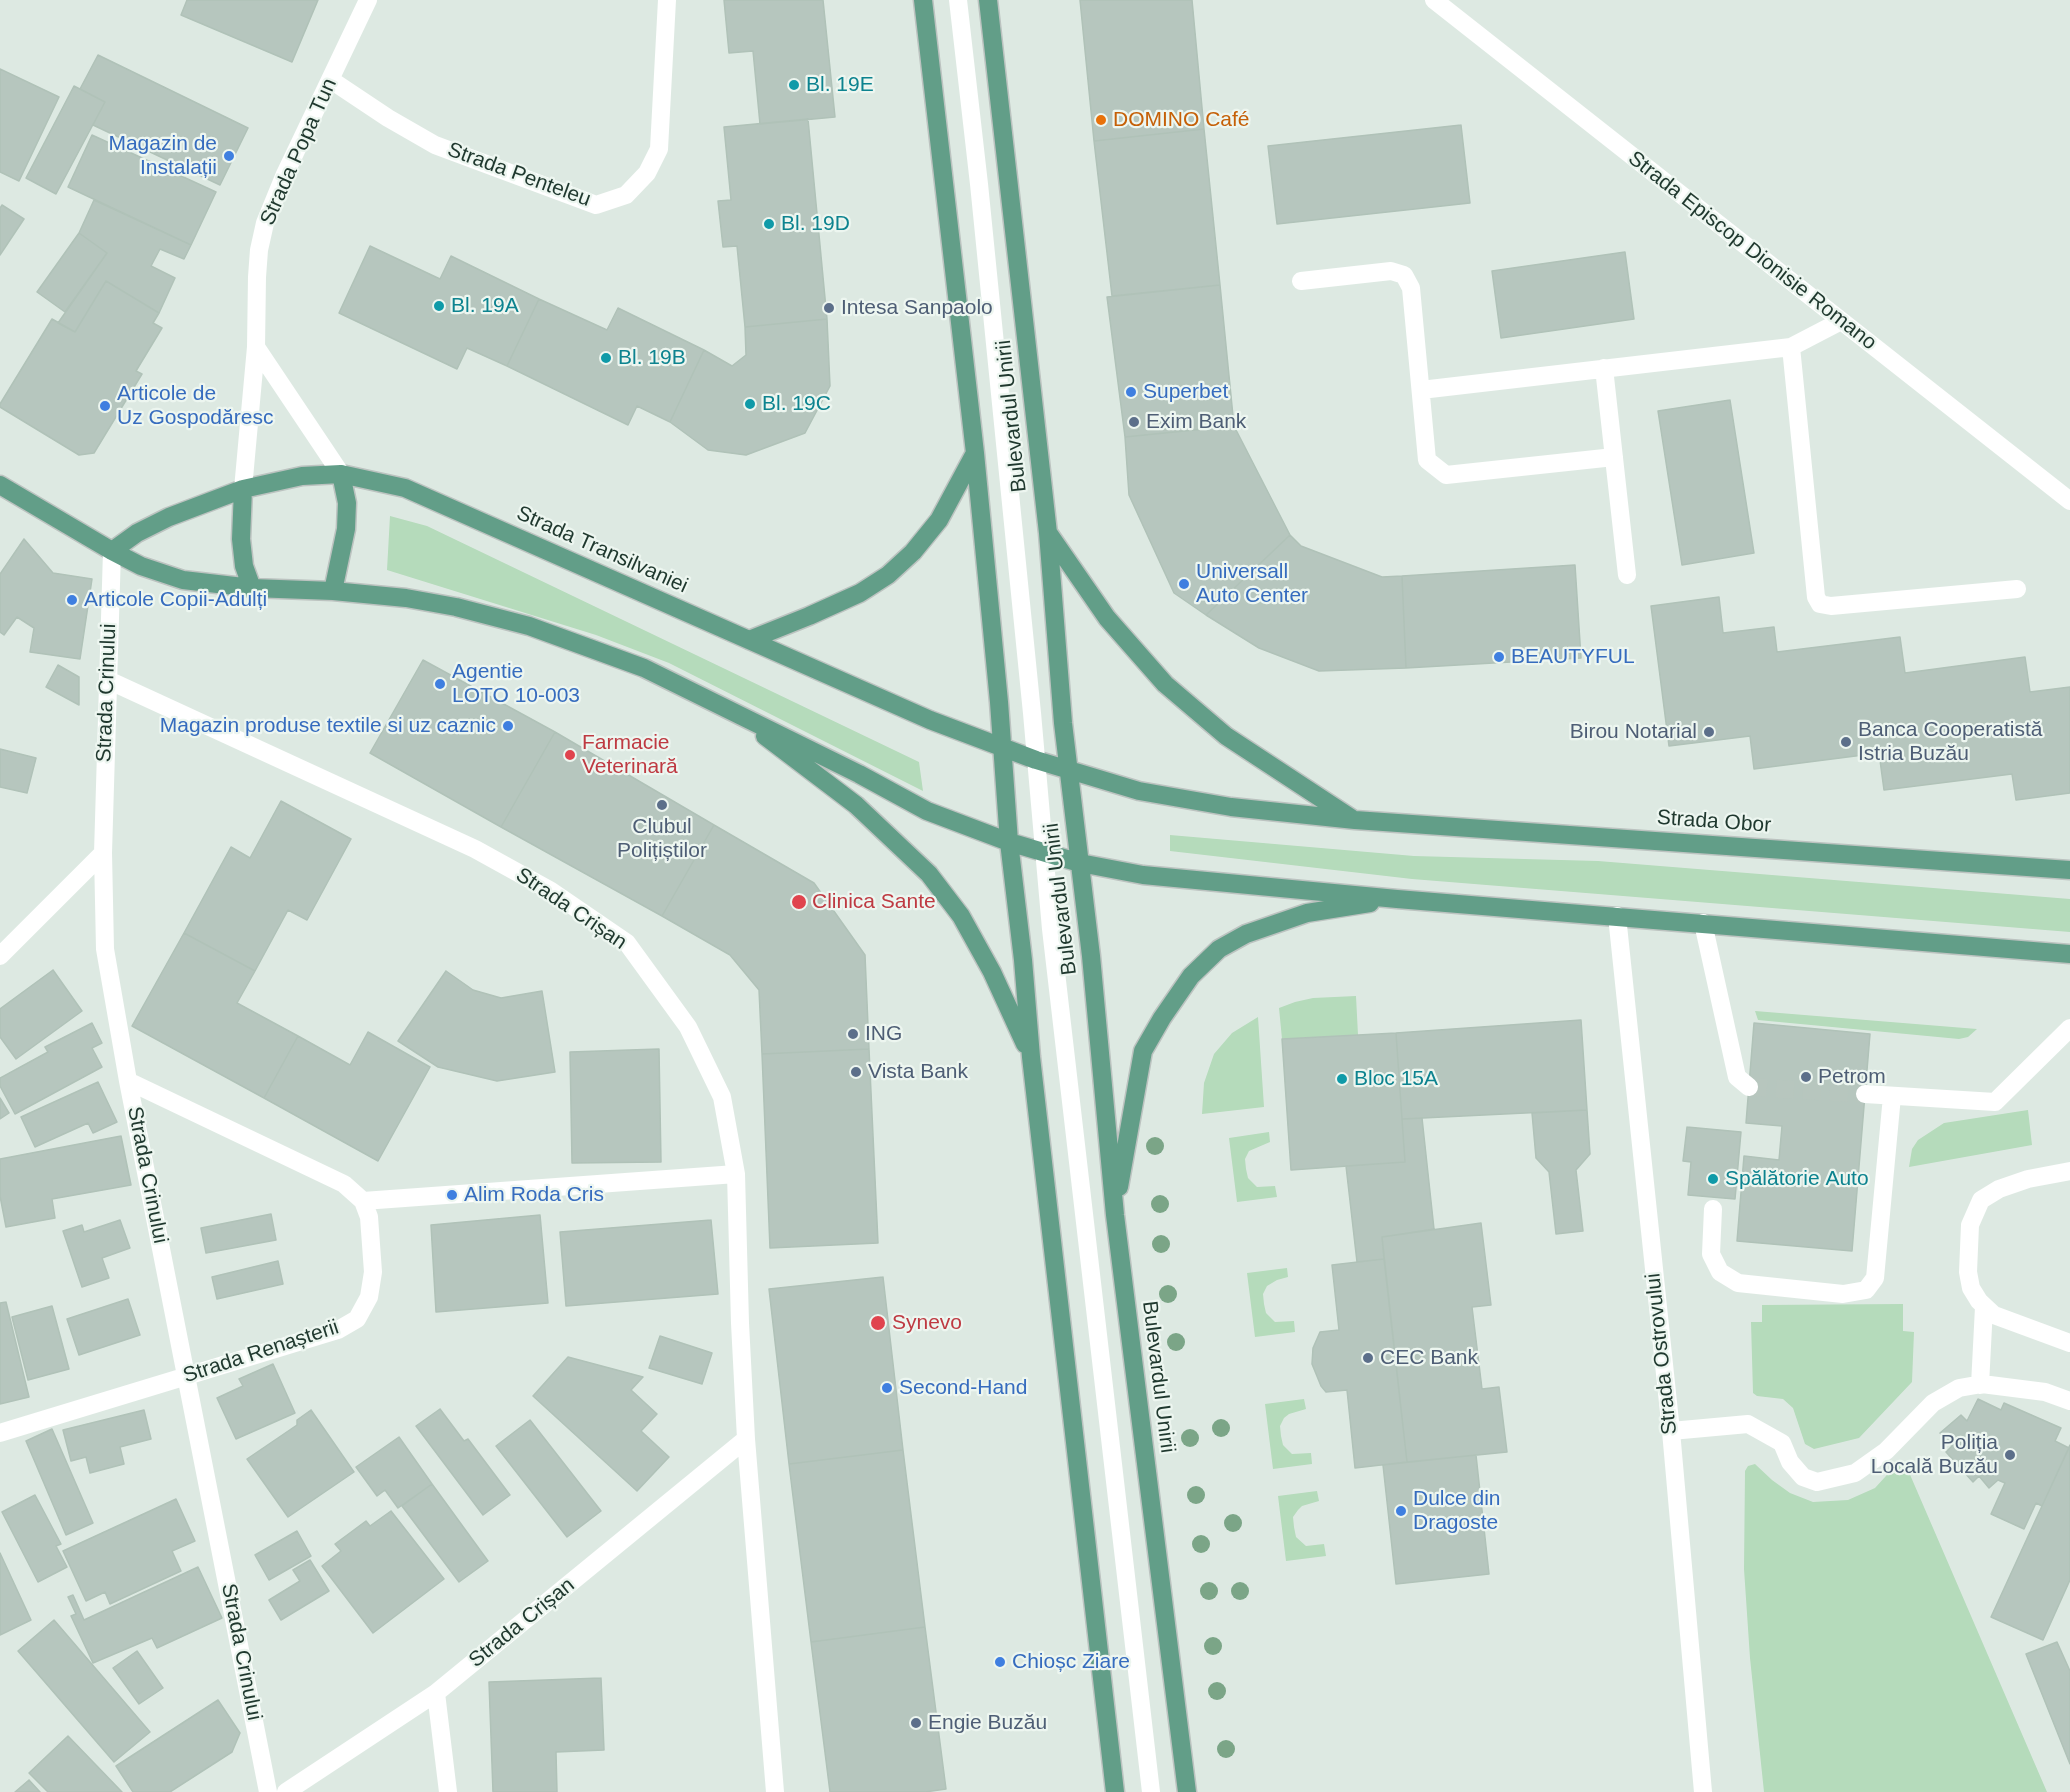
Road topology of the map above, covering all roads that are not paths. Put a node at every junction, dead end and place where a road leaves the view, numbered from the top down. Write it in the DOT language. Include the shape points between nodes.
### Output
graph roads {
  1 [pos="368,0"];
  2 [pos="667,0"];
  3 [pos="923,0"];
  4 [pos="958,0"];
  5 [pos="987,0"];
  6 [pos="1434,0"];
  7 [pos="331,80"];
  8 [pos="1301,281"];
  9 [pos="1841,321"];
  10 [pos="256,347"];
  11 [pos="1791,347"];
  12 [pos="1604,368"];
  13 [pos="1421,390"];
  14 [pos="975,453"];
  15 [pos="1614,457"];
  16 [pos="341,474"];
  17 [pos="0,485"];
  18 [pos="243,489"];
  19 [pos="2070,501"];
  20 [pos="1048,532"];
  21 [pos="112,551"];
  22 [pos="1627,575"];
  23 [pos="252,588"];
  24 [pos="2017,589"];
  25 [pos="333,591"];
  26 [pos="749,639"];
  27 [pos="108,680"];
  28 [pos="728,708"];
  29 [pos="1001,748"];
  30 [pos="1036,760"];
  31 [pos="1069,771"];
  32 [pos="1355,820"];
  33 [pos="1009,842"];
  34 [pos="1043,852"];
  35 [pos="103,853"];
  36 [pos="1080,863"];
  37 [pos="2070,870"];
  38 [pos="1397,899"];
  39 [pos="1617,916"];
  40 [pos="1703,923"];
  41 [pos="2070,954"];
  42 [pos="0,956"];
  43 [pos="2070,1028"];
  44 [pos="1031,1057"];
  45 [pos="128,1081"];
  46 [pos="1749,1087"];
  47 [pos="1865,1094"];
  48 [pos="1892,1096"];
  49 [pos="2070,1171"];
  50 [pos="736,1174"];
  51 [pos="363,1201"];
  52 [pos="1713,1209"];
  53 [pos="1115,1215"];
  54 [pos="1984,1307"];
  55 [pos="2070,1343"];
  56 [pos="187,1375"];
  57 [pos="1980,1385"];
  58 [pos="2070,1401"];
  59 [pos="1671,1431"];
  60 [pos="0,1433"];
  61 [pos="747,1439"];
  62 [pos="436,1693"];
  63 [pos="268,1792"];
  64 [pos="286,1792"];
  65 [pos="448,1792"];
  66 [pos="775,1792"];
  67 [pos="1115,1792"];
  68 [pos="1151,1792"];
  69 [pos="1187,1792"];
  70 [pos="1703,1792"];
  1 -- 7 [label="street, Strada Popa Tun"];
  2 -- 7 [label="street, Strada Penteleu" via="659,150 647,173 626,195 596,205 435,145"];
  3 -- 14 [label="main road, Bulevardul Unirii"];
  4 -- 30 [label="street, Bulevardul Unirii"];
  5 -- 20 [label="main road, Bulevardul Unirii"];
  6 -- 9 [label="street, Strada Episcop Dionisie Romano"];
  7 -- 10 [label="street, Strada Popa Tun" via="265,223 257,277"];
  8 -- 13 [label="street" via="1391,271 1404,275 1411,288"];
  9 -- 11 [label="street"];
  9 -- 19 [label="street, Strada Episcop Dionisie Romano"];
  10 -- 16 [label="street"];
  10 -- 18 [label="street, Strada Popa Tun"];
  11 -- 12 [label="street"];
  11 -- 24 [label="street" via="1816,597 1820,604"];
  12 -- 13 [label="street"];
  12 -- 15 [label="street"];
  13 -- 15 [label="street" via="1427,460 1446,475"];
  14 -- 26 [label="main road" via="939,520 914,552 888,575 809,616"];
  14 -- 29 [label="main road, Bulevardul Unirii"];
  15 -- 22 [label="street"];
  16 -- 18 [label="main road, Strada Transilvaniei" via="302,476"];
  16 -- 25 [label="main road" via="347,503 346,529"];
  16 -- 26 [label="main road, Strada Transilvaniei" via="405,488"];
  17 -- 21 [label="main road"];
  18 -- 21 [label="main road, Strada Transilvaniei" via="136,532"];
  18 -- 23 [label="main road" via="241,539"];
  20 -- 31 [label="main road, Bulevardul Unirii"];
  20 -- 32 [label="main road" via="1107,618 1165,684 1226,736"];
  21 -- 23 [label="main road" via="183,580"];
  21 -- 27 [label="street, Strada Crinului"];
  23 -- 25 [label="main road"];
  25 -- 28 [label="main road" via="406,598 529,626 644,668"];
  26 -- 29 [label="main road, Strada Transilvaniei"];
  27 -- 35 [label="street, Strada Crinului"];
  27 -- 50 [label="street, Strada Crișan" via="476,849 551,891 627,943 688,1027 722,1097"];
  28 -- 33 [label="main road" via="927,811"];
  28 -- 44 [label="main road" via="856,805 929,874 961,916"];
  29 -- 30 [label="main road, Strada Transilvaniei"];
  29 -- 33 [label="main road, Bulevardul Unirii"];
  30 -- 31 [label="main road, Strada Transilvaniei"];
  30 -- 34 [label="street, Bulevardul Unirii"];
  31 -- 32 [label="main road, Strada Obor" via="1175,798"];
  31 -- 36 [label="main road, Bulevardul Unirii"];
  32 -- 37 [label="main road, Strada Obor"];
  33 -- 34 [label="main road"];
  33 -- 44 [label="main road, Bulevardul Unirii"];
  34 -- 36 [label="main road"];
  34 -- 68 [label="street, Bulevardul Unirii"];
  35 -- 42 [label="street"];
  35 -- 45 [label="street, Strada Crinului" via="105,949"];
  36 -- 38 [label="main road" via="1143,875"];
  36 -- 53 [label="main road, Bulevardul Unirii"];
  38 -- 39 [label="main road"];
  38 -- 53 [label="main road" via="1307,913 1246,933 1219,949 1191,976 1143,1051"];
  39 -- 40 [label="main road"];
  39 -- 59 [label="street, Strada Ostrovului"];
  40 -- 41 [label="main road"];
  40 -- 46 [label="street" via="1737,1077"];
  43 -- 48 [label="street" via="1995,1102"];
  44 -- 67 [label="main road, Bulevardul Unirii"];
  45 -- 51 [label="street" via="344,1184"];
  45 -- 56 [label="street, Strada Crinului"];
  47 -- 48 [label="street"];
  48 -- 52 [label="street" via="1875,1278 1866,1290 1843,1294 1738,1283 1720,1272 1711,1254"];
  49 -- 54 [label="street" via="2028,1179 1982,1200 1970,1225 1968,1272 1971,1288"];
  50 -- 51 [label="street"];
  50 -- 61 [label="street, Strada Crișan"];
  51 -- 56 [label="street, Strada Renașterii" via="369,1217 373,1272 369,1297 357,1319 338,1330"];
  53 -- 69 [label="main road, Bulevardul Unirii"];
  54 -- 55 [label="street" via="1994,1315"];
  54 -- 57 [label="street"];
  56 -- 60 [label="street, Strada Renașterii"];
  56 -- 63 [label="street, Strada Crinului"];
  57 -- 58 [label="street" via="2045,1392"];
  57 -- 59 [label="street" via="1959,1388 1933,1403 1886,1451 1854,1473 1817,1482 1803,1477 1782,1443 1748,1424"];
  59 -- 70 [label="street, Strada Ostrovului"];
  61 -- 62 [label="street, Strada Crișan"];
  61 -- 66 [label="street, Strada Crișan"];
  62 -- 64 [label="street, Strada Crișan"];
  62 -- 65 [label="street"];
}
